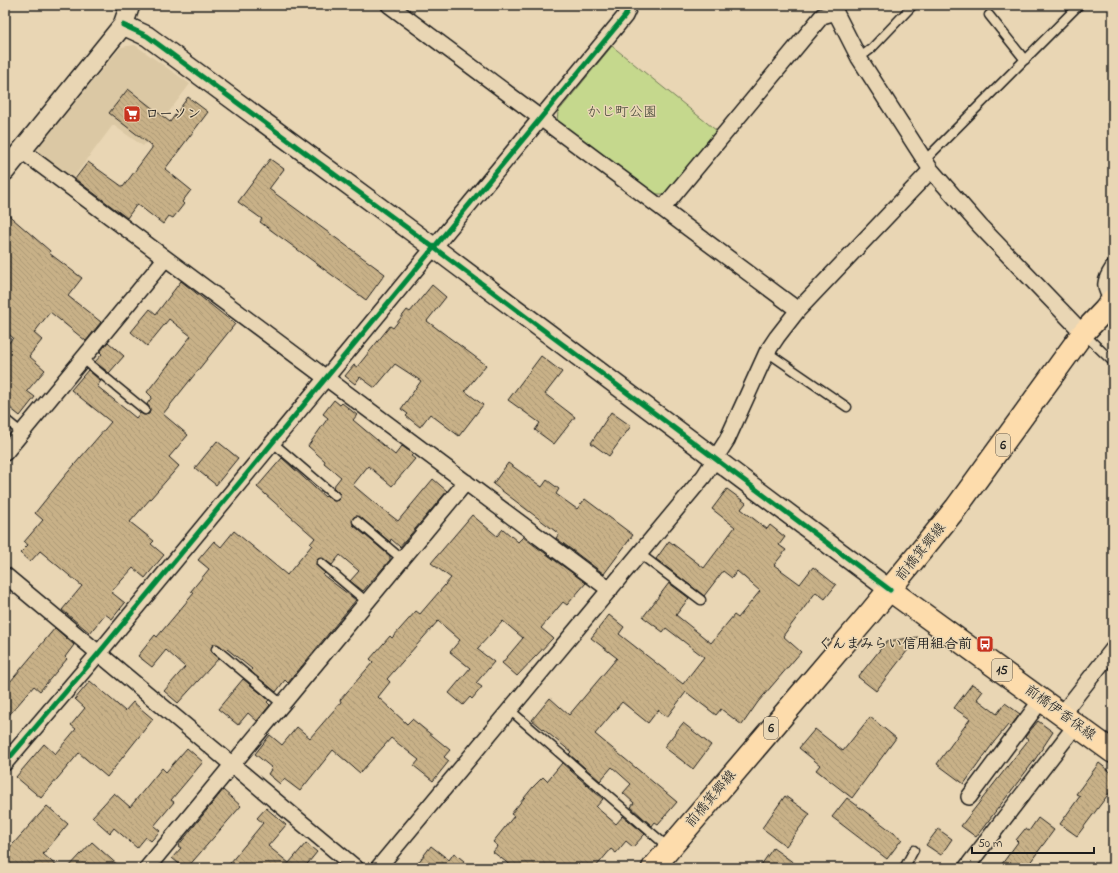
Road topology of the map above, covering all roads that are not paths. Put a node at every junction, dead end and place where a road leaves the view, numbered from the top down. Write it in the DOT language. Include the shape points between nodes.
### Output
graph roads {
  1 [pos="130,5"];
  2 [pos="389,5"];
  3 [pos="630,5"];
  4 [pos="913,5"];
  5 [pos="1079,5"];
  6 [pos="834,8"];
  7 [pos="989,15"];
  8 [pos="123,25"];
  9 [pos="860,58"];
  10 [pos="1025,60"];
  11 [pos="541,119"];
  12 [pos="22,151"];
  13 [pos="927,165"];
  14 [pos="5,171"];
  15 [pos="663,208"];
  16 [pos="433,247"];
  17 [pos="165,259"];
  18 [pos="1113,268"];
  19 [pos="1113,299"];
  20 [pos="798,310"];
  21 [pos="1083,333"];
  22 [pos="767,352"];
  23 [pos="83,359"];
  24 [pos="1113,362"];
  25 [pos="326,379"];
  26 [pos="847,407"];
  27 [pos="145,410"];
  28 [pos="5,419"];
  29 [pos="22,433"];
  30 [pos="272,442"];
  31 [pos="5,453"];
  32 [pos="715,459"];
  33 [pos="466,482"];
  34 [pos="335,496"];
  35 [pos="357,520"];
  36 [pos="640,554"];
  37 [pos="403,560"];
  38 [pos="321,563"];
  39 [pos="5,575"];
  40 [pos="610,590"];
  41 [pos="890,590"];
  42 [pos="701,600"];
  43 [pos="367,602"];
  44 [pos="216,649"];
  45 [pos="1113,649"];
  46 [pos="98,654"];
  47 [pos="1042,699"];
  48 [pos="283,705"];
  49 [pos="511,710"];
  50 [pos="1069,719"];
  51 [pos="1113,752"];
  52 [pos="5,763"];
  53 [pos="232,764"];
  54 [pos="969,797"];
  55 [pos="669,849"];
  56 [pos="914,850"];
  57 [pos="147,868"];
  58 [pos="356,868"];
  59 [pos="378,868"];
  60 [pos="653,868"];
  61 [pos="904,868"];
  62 [pos="966,868"];
  1 -- 8 [label="street"];
  2 -- 11 [label="street"];
  3 -- 11 [label="street" via="625,16"];
  4 -- 9 [label="lane"];
  5 -- 10 [label="lane"];
  6 -- 9 [label="street"];
  6 -- 15 [label="street" via="822,16"];
  7 -- 10 [label="lane"];
  8 -- 12 [label="street"];
  8 -- 16 [label="street" via="147,36"];
  9 -- 13 [label="street"];
  10 -- 13 [label="lane"];
  11 -- 15 [label="street"];
  11 -- 16 [label="street"];
  12 -- 14 [label="street"];
  12 -- 17 [label="street"];
  13 -- 20 [label="street"];
  13 -- 21 [label="street" via="986,232"];
  15 -- 20 [label="street"];
  16 -- 25 [label="street"];
  16 -- 32 [label="street"];
  17 -- 23 [label="street"];
  17 -- 25 [label="street"];
  18 -- 19 [label="street" via="1105,282 1105,288"];
  19 -- 21 [label="main road, 前橋箕郷線 / 6"];
  20 -- 22 [label="street"];
  21 -- 24 [label="lane"];
  21 -- 41 [label="main road, 前橋箕郷線 / 6" via="988,466"];
  22 -- 26 [label="lane"];
  22 -- 32 [label="street" via="727,440"];
  23 -- 27 [label="lane"];
  23 -- 29 [label="street"];
  25 -- 30 [label="street"];
  25 -- 33 [label="street"];
  28 -- 29 [label="lane"];
  29 -- 31 [label="street"];
  30 -- 34 [label="lane"];
  30 -- 46 [label="street"];
  32 -- 36 [label="street"];
  32 -- 41 [label="street"];
  33 -- 37 [label="street"];
  33 -- 40 [label="street"];
  35 -- 37 [label="lane"];
  36 -- 40 [label="street"];
  36 -- 42 [label="lane"];
  37 -- 43 [label="street"];
  38 -- 43 [label="lane"];
  39 -- 46 [label="street"];
  40 -- 49 [label="street"];
  41 -- 47 [label="main road, 前橋伊香保線 / 15"];
  41 -- 55 [label="main road, 前橋箕郷線 / 6"];
  43 -- 48 [label="street"];
  44 -- 48 [label="lane"];
  45 -- 50 [label="street"];
  46 -- 52 [label="street"];
  46 -- 53 [label="street"];
  47 -- 50 [label="main road, 前橋伊香保線 / 15"];
  47 -- 54 [label="street"];
  48 -- 53 [label="street"];
  49 -- 55 [label="lane"];
  49 -- 59 [label="street"];
  50 -- 51 [label="main road, 前橋伊香保線 / 15"];
  50 -- 62 [label="street"];
  53 -- 57 [label="street"];
  53 -- 58 [label="street"];
  55 -- 60 [label="main road, 前橋箕郷線 / 6"];
  56 -- 61 [label="lane"];
}
